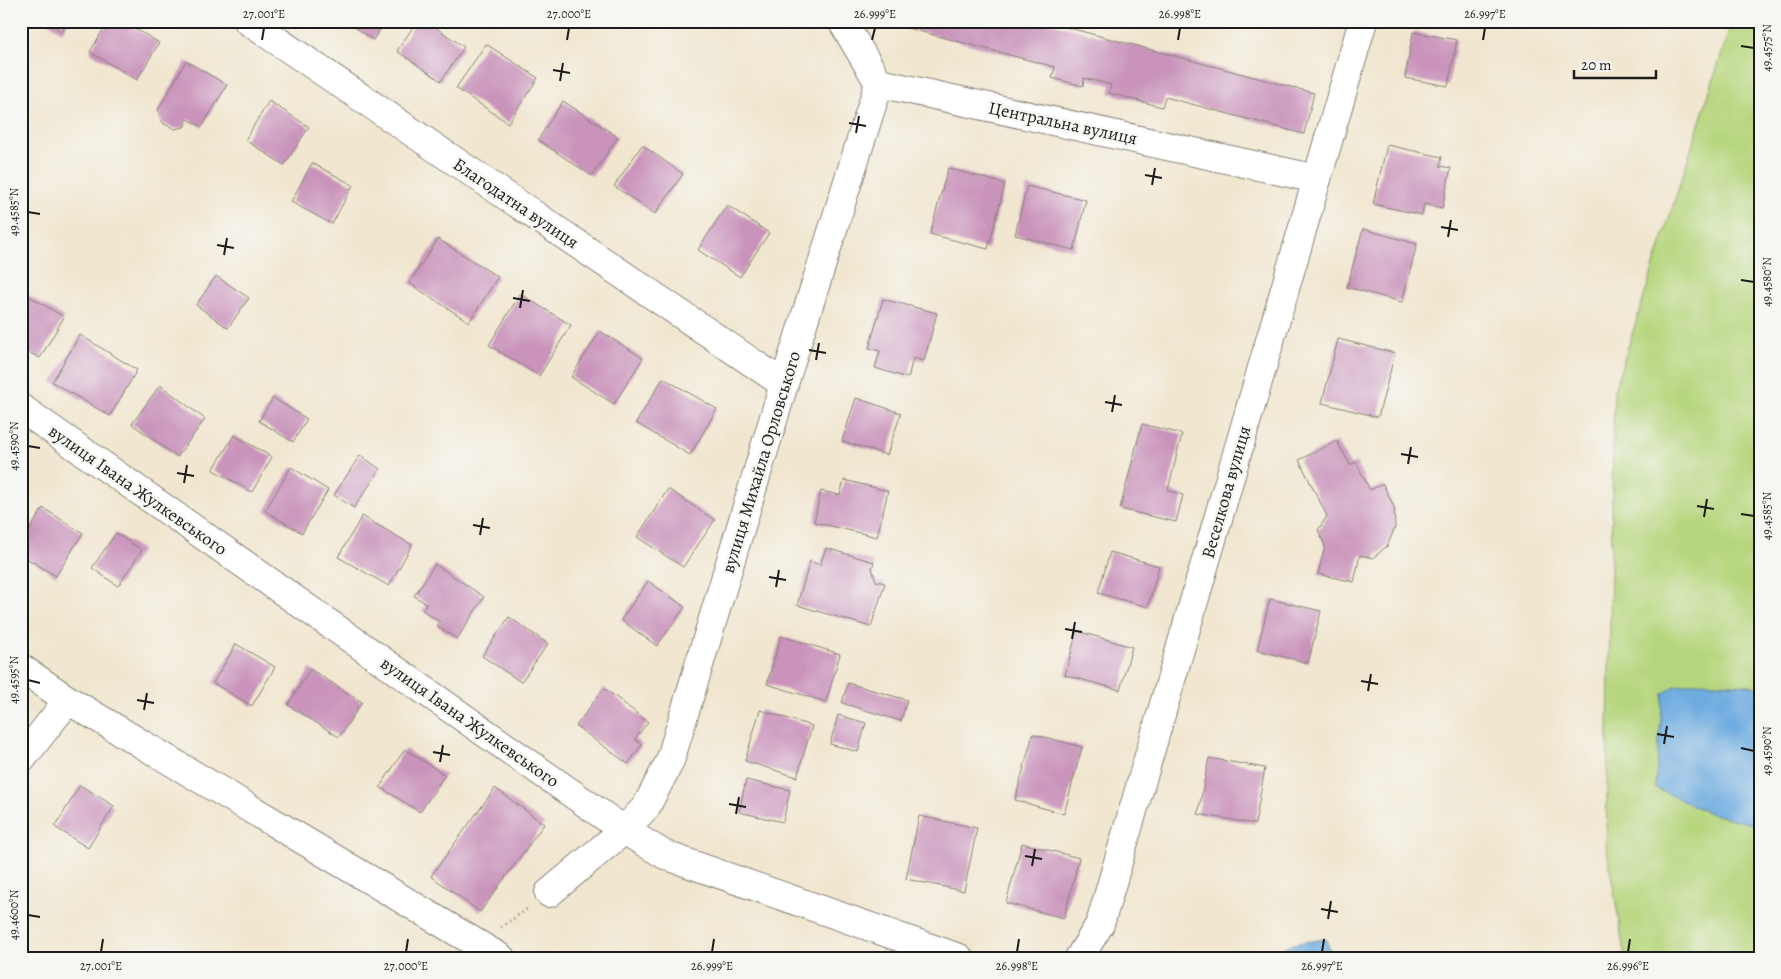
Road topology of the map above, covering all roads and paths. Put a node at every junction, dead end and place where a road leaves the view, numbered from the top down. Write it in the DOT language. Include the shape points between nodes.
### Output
graph roads {
  1 [pos="248,21"];
  2 [pos="842,21"];
  3 [pos="1363,21"];
  4 [pos="879,83"];
  5 [pos="1318,179"];
  6 [pos="784,384"];
  7 [pos="21,408"];
  8 [pos="21,668"];
  9 [pos="68,700"];
  10 [pos="21,760"];
  11 [pos="624,830"];
  12 [pos="550,893"];
  13 [pos="473,951"];
  14 [pos="501,958"];
  15 [pos="959,958"];
  16 [pos="1079,958"];
  1 -- 6 [label="street, Благодатна вулиця"];
  2 -- 4 [label="street"];
  3 -- 5 [label="street, Веселкова вулиця"];
  4 -- 5 [label="street, Центральна вулиця"];
  4 -- 6 [label="street, вулиця Михайла Орловського"];
  5 -- 16 [label="street, Веселкова вулиця" via="1100,924"];
  6 -- 11 [label="street, вулиця Михайла Орловського" via="670,761 646,807"];
  7 -- 11 [label="street, вулиця Івана Жулкевського"];
  8 -- 9 [label="street"];
  9 -- 10 [label="street"];
  9 -- 13 [label="street"];
  11 -- 12 [label="street, вулиця Михайла Орловського"];
  11 -- 15 [label="street, вулиця Івана Жулкевського" via="665,855"];
  13 -- 14 [label="street"];
}
